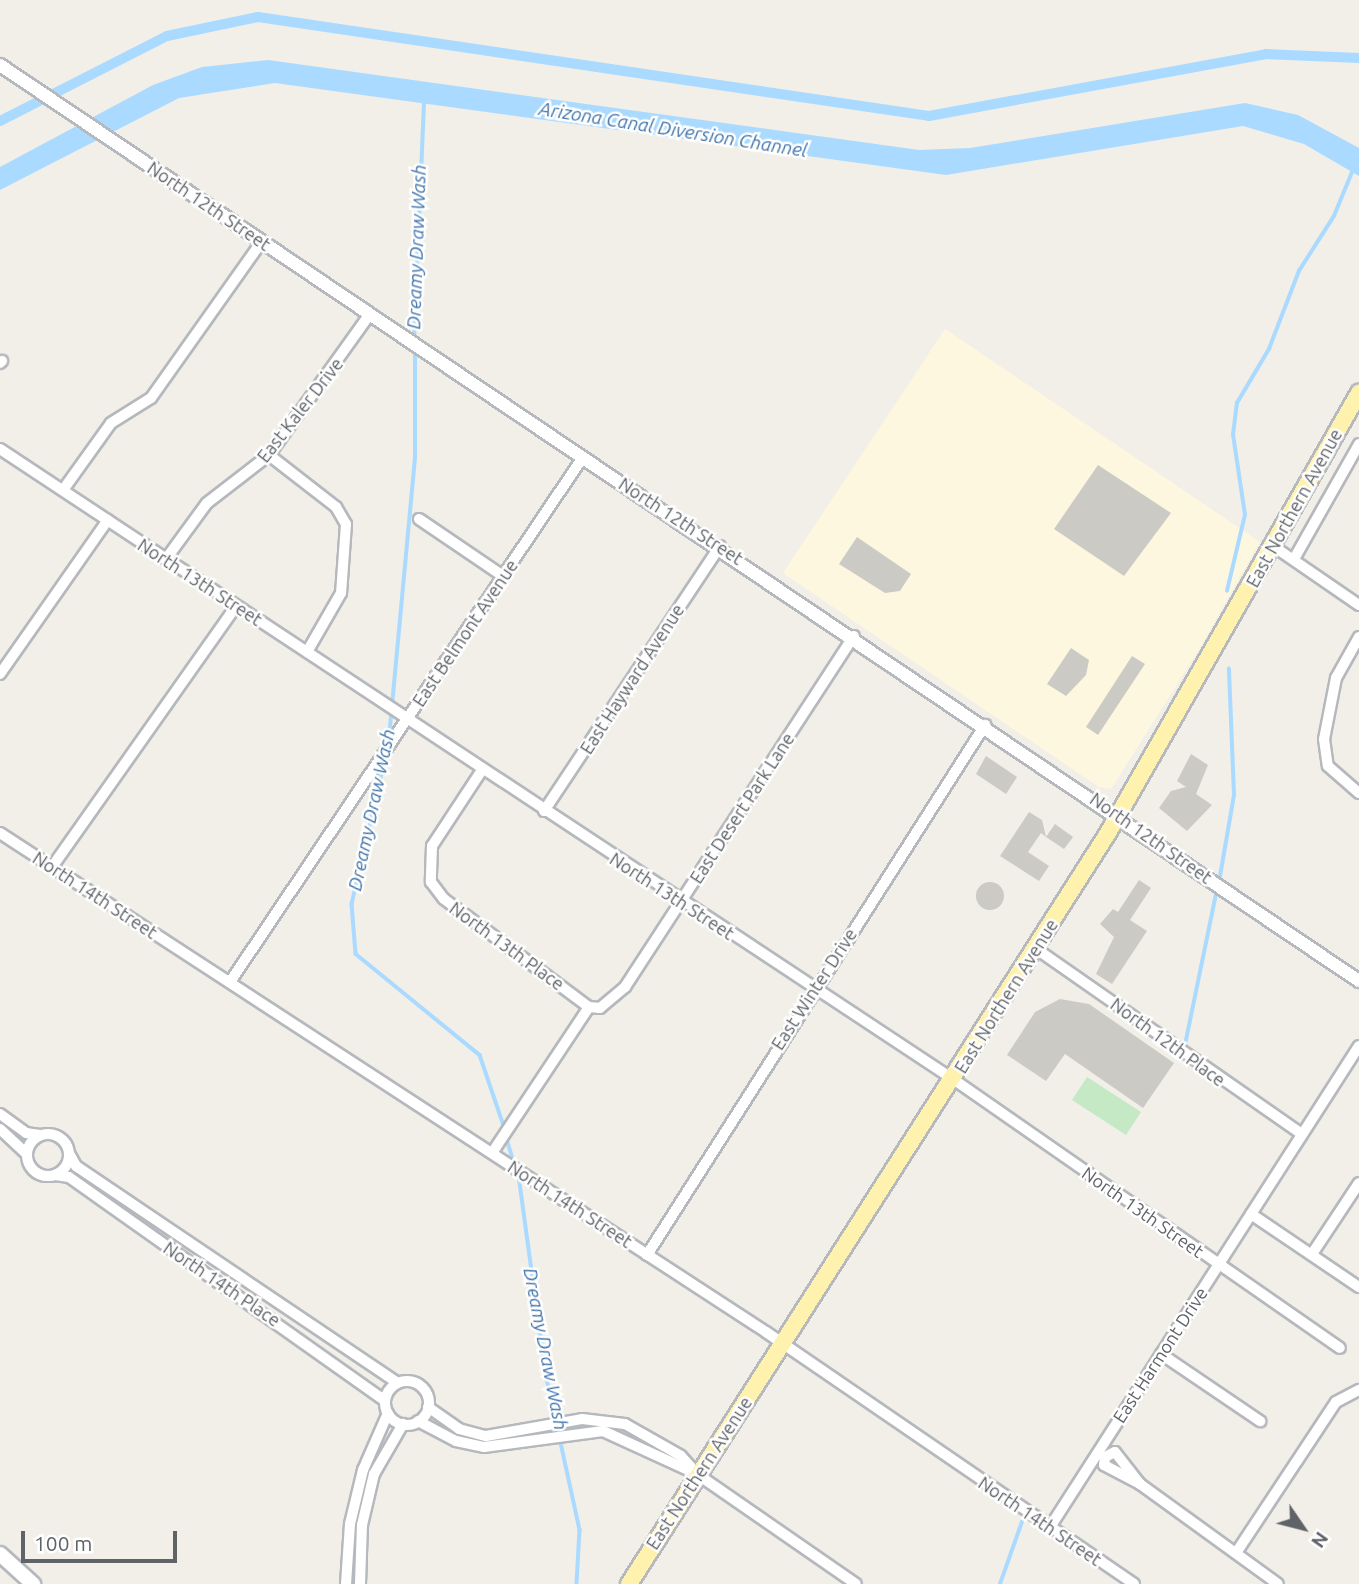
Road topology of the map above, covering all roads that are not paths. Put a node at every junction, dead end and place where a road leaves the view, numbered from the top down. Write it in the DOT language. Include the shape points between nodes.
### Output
graph roads {
  1 [pos="0,65"];
  2 [pos="262,242"];
  3 [pos="370,314"];
  4 [pos="1359,393"];
  5 [pos="1359,444"];
  6 [pos="0,449"];
  7 [pos="269,455"];
  8 [pos="583,457"];
  9 [pos="63,490"];
  10 [pos="419,519"];
  11 [pos="108,520"];
  12 [pos="1273,545"];
  13 [pos="720,546"];
  14 [pos="166,559"];
  15 [pos="1294,559"];
  16 [pos="503,576"];
  17 [pos="1359,604"];
  18 [pos="236,606"];
  19 [pos="854,636"];
  20 [pos="1359,637"];
  21 [pos="307,652"];
  22 [pos="0,674"];
  23 [pos="408,719"];
  24 [pos="985,724"];
  25 [pos="482,770"];
  26 [pos="1359,793"];
  27 [pos="544,811"];
  28 [pos="1118,815"];
  29 [pos="0,833"];
  30 [pos="52,867"];
  31 [pos="681,902"];
  32 [pos="1035,948"];
  33 [pos="1359,981"];
  34 [pos="230,982"];
  35 [pos="814,988"];
  36 [pos="595,1007"];
  37 [pos="1359,1046"];
  38 [pos="953,1079"];
  39 [pos="0,1114"];
  40 [pos="0,1129"];
  41 [pos="1302,1134"];
  42 [pos="40,1135"];
  43 [pos="492,1153"];
  44 [pos="27,1154"];
  45 [pos="70,1156"];
  46 [pos="55,1175"];
  47 [pos="1359,1183"];
  48 [pos="1251,1214"];
  49 [pos="1312,1254"];
  50 [pos="647,1255"];
  51 [pos="1218,1265"];
  52 [pos="1359,1287"];
  53 [pos="784,1344"];
  54 [pos="1340,1348"];
  55 [pos="1161,1354"];
  56 [pos="398,1383"];
  57 [pos="1358,1390"];
  58 [pos="385,1401"];
  59 [pos="428,1408"];
  60 [pos="388,1413"];
  61 [pos="418,1421"];
  62 [pos="1261,1421"];
  63 [pos="403,1424"];
  64 [pos="1102,1454"];
  65 [pos="697,1474"];
  66 [pos="1052,1524"];
  67 [pos="1236,1553"];
  68 [pos="0,1554"];
  69 [pos="33,1584"];
  70 [pos="346,1584"];
  71 [pos="360,1584"];
  72 [pos="629,1584"];
  73 [pos="856,1584"];
  74 [pos="1134,1584"];
  75 [pos="1278,1584"];
  1 -- 2 [label="street, North 12th Street"];
  2 -- 3 [label="street, North 12th Street"];
  2 -- 9 [label="street" via="151,398 111,424"];
  3 -- 7 [label="street, East Kaler Drive"];
  3 -- 8 [label="street, North 12th Street"];
  4 -- 12 [label="main road, East Northern Avenue"];
  5 -- 15 [label="street, East Northern Avenue"];
  6 -- 9 [label="street, North 13th Street"];
  7 -- 14 [label="street, East Kaler Drive" via="199,512"];
  7 -- 21 [label="street" via="345,511 341,593"];
  8 -- 13 [label="street, North 12th Street"];
  8 -- 16 [label="street, East Belmont Avenue"];
  9 -- 11 [label="street, North 13th Street"];
  10 -- 16 [label="street"];
  11 -- 14 [label="street, North 13th Street"];
  11 -- 22 [label="street"];
  12 -- 15 [label="street"];
  12 -- 28 [label="main road, East Northern Avenue"];
  13 -- 19 [label="street, North 12th Street"];
  13 -- 27 [label="street, East Hayward Avenue"];
  14 -- 18 [label="street, North 13th Street"];
  15 -- 17 [label="street"];
  16 -- 23 [label="street, East Belmont Avenue"];
  18 -- 21 [label="street, North 13th Street"];
  18 -- 30 [label="street"];
  19 -- 24 [label="street, North 12th Street"];
  19 -- 31 [label="street, East Desert Park Lane"];
  20 -- 26 [label="street" via="1336,678 1324,739 1328,766"];
  21 -- 23 [label="street, North 13th Street"];
  23 -- 25 [label="street, North 13th Street"];
  23 -- 34 [label="street, East Belmont Avenue"];
  24 -- 28 [label="street, North 12th Street"];
  24 -- 35 [label="street, East Winter Drive"];
  25 -- 27 [label="street, North 13th Street"];
  25 -- 36 [label="street, North 13th Place" via="432,846 427,869 444,899"];
  27 -- 31 [label="street, North 13th Street"];
  28 -- 32 [label="main road, East Northern Avenue"];
  28 -- 33 [label="street, North 12th Street"];
  29 -- 30 [label="street, North 14th Street"];
  30 -- 34 [label="street, North 14th Street"];
  31 -- 35 [label="street, North 13th Street"];
  31 -- 36 [label="street, East Desert Park Lane" via="618,997"];
  32 -- 38 [label="main road, East Northern Avenue"];
  32 -- 41 [label="street, North 12th Place"];
  34 -- 43 [label="street, North 14th Street"];
  35 -- 38 [label="street, North 13th Street"];
  35 -- 50 [label="street, East Winter Drive"];
  36 -- 43 [label="street, East Desert Park Lane"];
  37 -- 41 [label="street, East Harmont Drive"];
  38 -- 51 [label="street, North 13th Street"];
  38 -- 53 [label="main road, East Northern Avenue"];
  39 -- 42 [label="street, North 14th Place" via="26,1133"];
  40 -- 44 [label="street, North 14th Place"];
  41 -- 48 [label="street, East Harmont Drive"];
  42 -- 44 [label="street"];
  42 -- 45 [label="street, North 14th Place" via="63,1139"];
  43 -- 50 [label="street, North 14th Street"];
  44 -- 46 [label="street, North 14th Place" via="37,1173"];
  45 -- 46 [label="street"];
  45 -- 56 [label="street, North 14th Place" via="75,1166"];
  46 -- 58 [label="street, North 14th Place" via="69,1177"];
  47 -- 49 [label="street"];
  48 -- 49 [label="street"];
  48 -- 51 [label="street, East Harmont Drive"];
  49 -- 52 [label="street"];
  50 -- 53 [label="street, North 14th Street"];
  51 -- 54 [label="street, North 13th Street"];
  51 -- 55 [label="street, East Harmont Drive"];
  53 -- 65 [label="main road, East Northern Avenue"];
  53 -- 66 [label="street, North 14th Street"];
  55 -- 62 [label="street"];
  55 -- 64 [label="street, East Harmont Drive"];
  56 -- 58 [label="street"];
  56 -- 59 [label="street, North 14th Place" via="420,1386"];
  57 -- 67 [label="street" via="1336,1402"];
  58 -- 60 [label="street"];
  59 -- 61 [label="street"];
  59 -- 65 [label="street, North 14th Place" via="474,1434 498,1436 596,1418 625,1424 681,1456"];
  60 -- 63 [label="street"];
  60 -- 70 [label="street" via="363,1470 350,1524"];
  61 -- 63 [label="street"];
  61 -- 65 [label="street, North 14th Place" via="456,1441 484,1447 569,1433 612,1433"];
  63 -- 71 [label="street" via="374,1474 362,1525"];
  64 -- 66 [label="street, East Harmont Drive"];
  64 -- 67 [label="street" via="1104,1465 1140,1483"];
  65 -- 72 [label="main road, East Northern Avenue"];
  65 -- 73 [label="street, North 14th Place"];
  66 -- 74 [label="street, North 14th Street"];
  67 -- 75 [label="street"];
  68 -- 69 [label="main road"];
}
